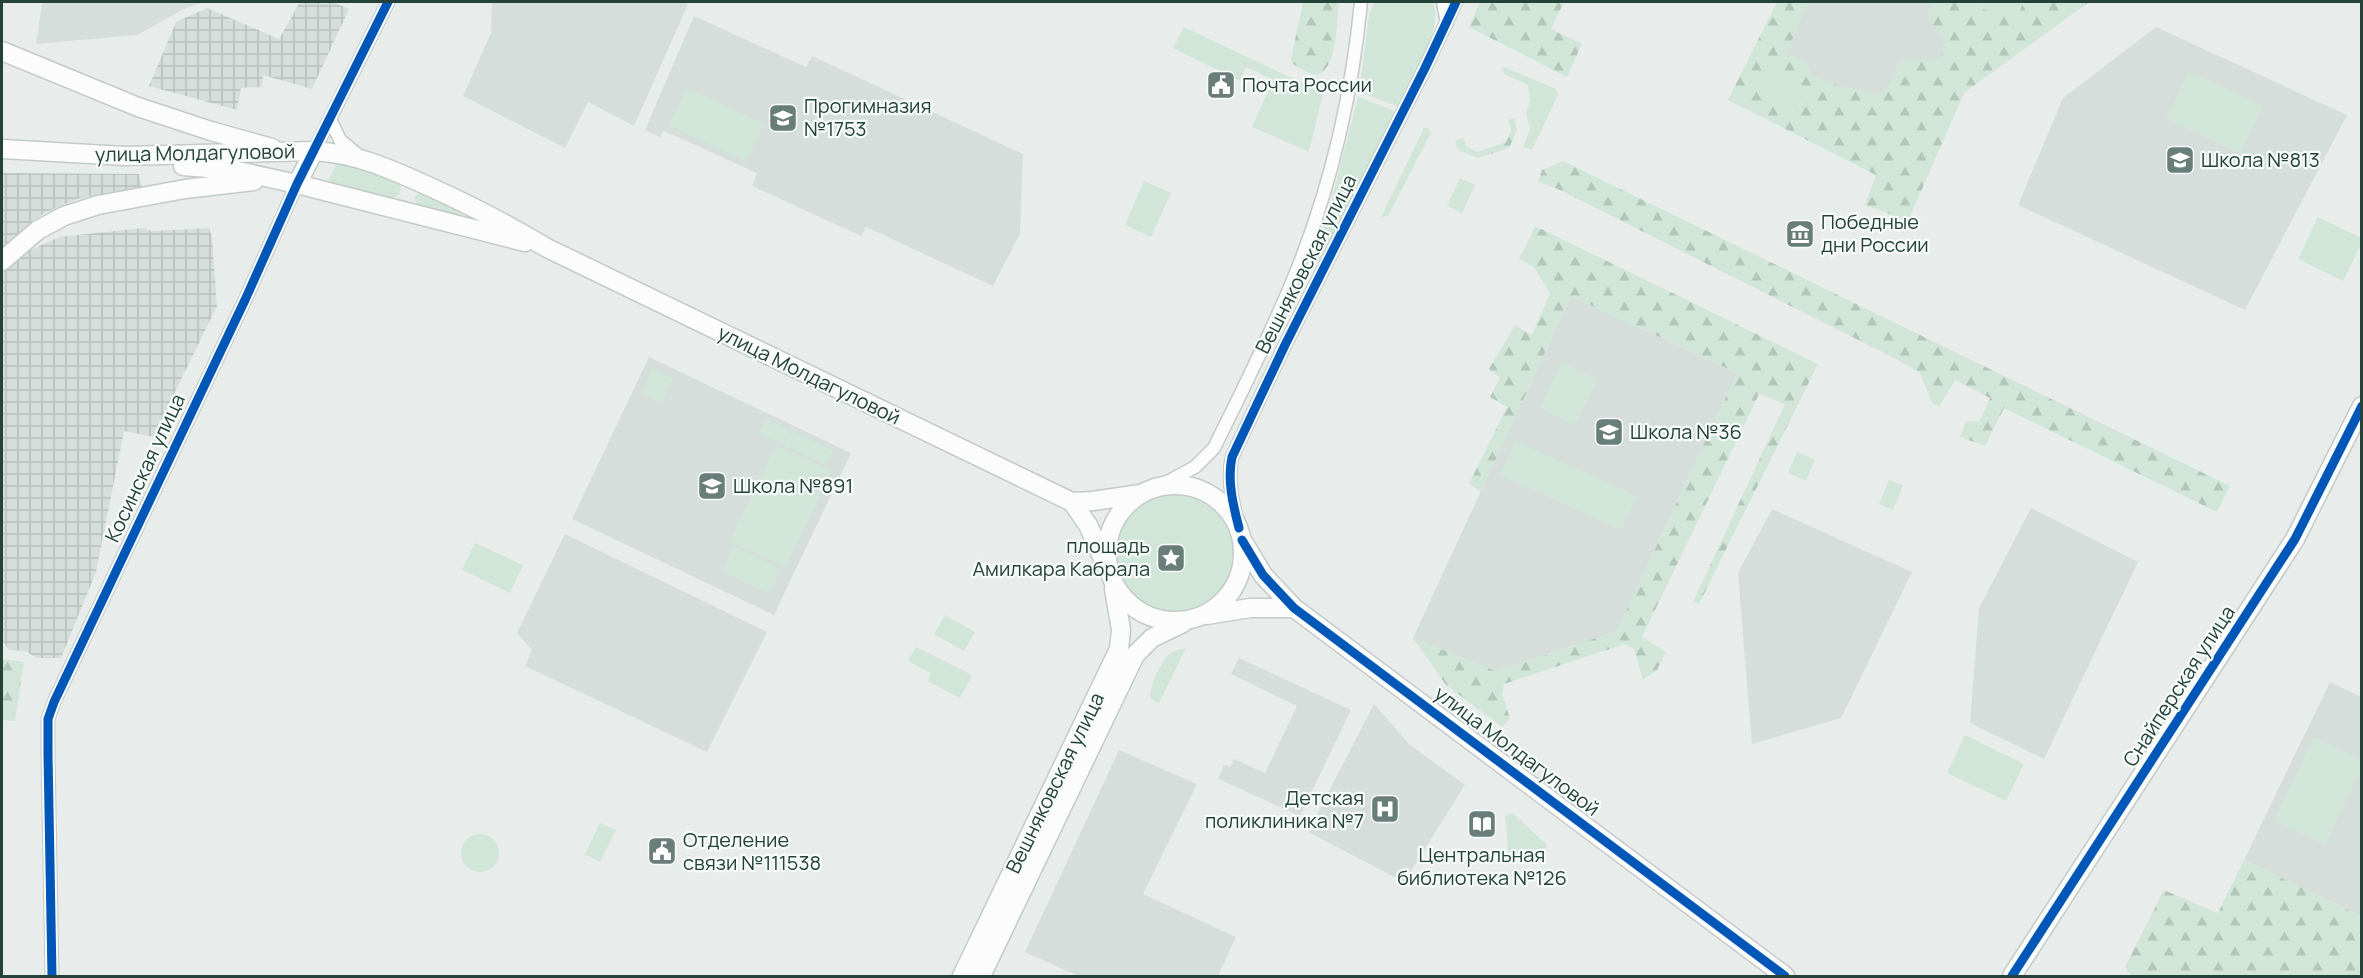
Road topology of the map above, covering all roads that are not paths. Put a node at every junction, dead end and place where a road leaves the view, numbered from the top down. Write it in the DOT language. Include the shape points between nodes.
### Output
graph roads {
  1 [pos="388,2"];
  2 [pos="1443,2"];
  3 [pos="1456,2"];
  4 [pos="1361,4"];
  5 [pos="1447,24"];
  6 [pos="2,51"];
  7 [pos="330,119"];
  8 [pos="2,149"];
  9 [pos="314,151"];
  10 [pos="288,152"];
  11 [pos="362,158"];
  12 [pos="2,161"];
  13 [pos="277,180"];
  14 [pos="297,184"];
  15 [pos="475,207"];
  16 [pos="466,227"];
  17 [pos="547,248"];
  18 [pos="2,261"];
  19 [pos="2361,406"];
  20 [pos="1149,490"];
  21 [pos="1072,502"];
  22 [pos="1240,534"];
  23 [pos="1111,577"];
  24 [pos="1294,608"];
  25 [pos="1200,616"];
  26 [pos="985,948"];
  27 [pos="52,976"];
  28 [pos="962,976"];
  29 [pos="981,976"];
  30 [pos="1785,976"];
  31 [pos="2012,976"];
  1 -- 7 [label="street, Косинская улица"];
  2 -- 5 [label="street"];
  3 -- 5 [label="street, Вешняковская улица"];
  4 -- 20 [label="street, Вешняковская улица" via="1341,127 1295,274 1214,448 1195,467"];
  5 -- 22 [label="street, Вешняковская улица" via="1232,457 1231,492"];
  6 -- 10 [label="main road" via="138,107"];
  7 -- 9 [label="street, Косинская улица"];
  7 -- 11 [label="street" via="340,140"];
  8 -- 10 [label="main road, улица Молдагуловой" via="125,156"];
  9 -- 10 [label="main road, улица Молдагуловой"];
  9 -- 11 [label="main road, улица Молдагуловой"];
  9 -- 14 [label="main road, Косинская улица"];
  11 -- 15 [label="main road, улица Молдагуловой"];
  12 -- 13 [label="main road, улица Молдагуловой" via="198,166"];
  13 -- 14 [label="main road, улица Молдагуловой"];
  13 -- 18 [label="main road" via="218,184 98,205 38,230"];
  14 -- 16 [label="main road, улица Молдагуловой"];
  14 -- 27 [label="street, Косинская улица" via="48,719"];
  15 -- 16 [label="main road" via="476,219"];
  15 -- 17 [label="main road, улица Молдагуловой"];
  16 -- 17 [label="main road, улица Молдагуловой"];
  17 -- 21 [label="main road, улица Молдагуловой"];
  19 -- 31 [label="main road, Снайперская улица" via="2295,539"];
  20 -- 21 [label="main road"];
  20 -- 22 [label="main road" via="1176,485 1199,489 1228,509"];
  20 -- 23 [label="main road" via="1119,513 1111,529 1106,548"];
  21 -- 23 [label="main road" via="1088,525"];
  22 -- 24 [label="main road, улица Молдагуловой" via="1263,575"];
  22 -- 25 [label="main road" via="1243,565 1238,580 1217,608"];
  23 -- 25 [label="main road" via="1128,604 1141,613 1175,621"];
  23 -- 26 [label="main road, Вешняковская улица" via="1121,630 1119,649"];
  24 -- 25 [label="main road" via="1250,608"];
  24 -- 30 [label="main road, улица Молдагуловой"];
  25 -- 26 [label="main road, Вешняковская улица" via="1152,638 1135,656"];
  26 -- 28 [label="main road, Вешняковская улица"];
  26 -- 29 [label="main road, Вешняковская улица"];
}
